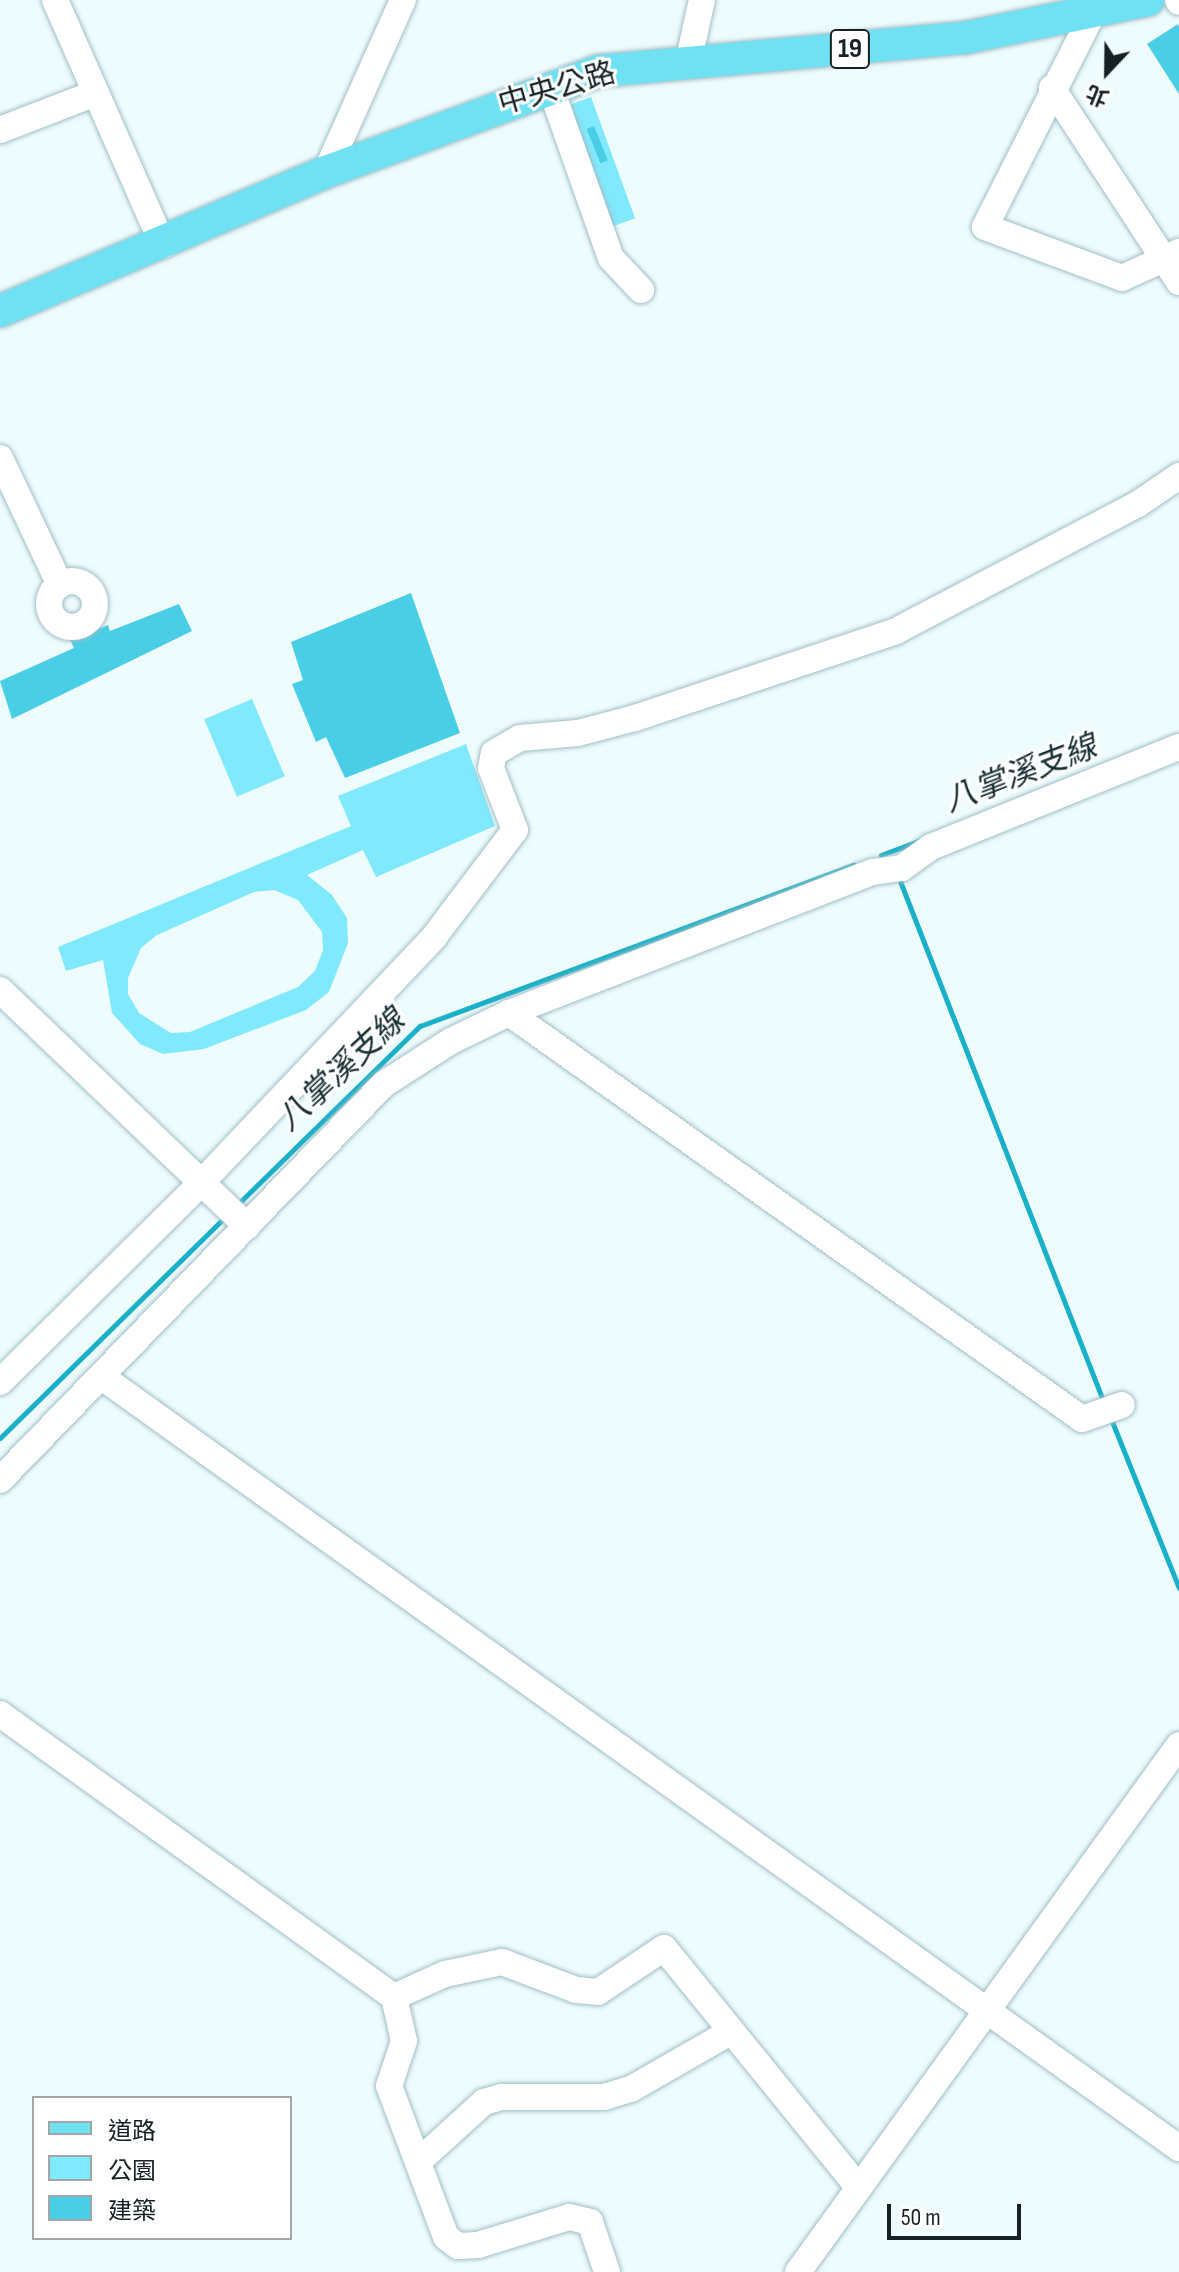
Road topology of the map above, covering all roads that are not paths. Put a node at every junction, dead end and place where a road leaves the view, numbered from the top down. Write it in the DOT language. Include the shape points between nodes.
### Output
graph roads {
  1 [pos="55,0"];
  2 [pos="403,0"];
  3 [pos="702,0"];
  4 [pos="1148,0"];
  5 [pos="1093,6"];
  6 [pos="688,63"];
  7 [pos="550,86"];
  8 [pos="1052,88"];
  9 [pos="96,93"];
  10 [pos="0,130"];
  11 [pos="326,172"];
  12 [pos="163,245"];
  13 [pos="1175,265"];
  14 [pos="641,290"];
  15 [pos="0,311"];
  16 [pos="0,458"];
  17 [pos="1179,476"];
  18 [pos="60,585"];
  19 [pos="1179,747"];
  20 [pos="0,990"];
  21 [pos="509,1013"];
  22 [pos="199,1185"];
  23 [pos="235,1217"];
  24 [pos="102,1377"];
  25 [pos="0,1382"];
  26 [pos="1112,1409"];
  27 [pos="0,1480"];
  28 [pos="0,1714"];
  29 [pos="1179,1745"];
  30 [pos="394,1997"];
  31 [pos="985,2007"];
  32 [pos="730,2032"];
  33 [pos="1179,2148"];
  34 [pos="418,2162"];
  35 [pos="858,2187"];
  36 [pos="607,2272"];
  37 [pos="798,2272"];
  1 -- 9 [label="street"];
  2 -- 11 [label="street"];
  3 -- 6 [label="street"];
  4 -- 5 [label="main road, 中央公路 / 19"];
  5 -- 6 [label="main road, 中央公路 / 19" via="964,38"];
  5 -- 8 [label="street"];
  6 -- 7 [label="main road, 中央公路 / 19" via="599,71"];
  7 -- 11 [label="main road, 中央公路 / 19"];
  7 -- 14 [label="street" via="611,258"];
  8 -- 13 [label="street"];
  8 -- 13 [label="street" via="985,227 1122,278"];
  9 -- 10 [label="street"];
  9 -- 12 [label="street"];
  11 -- 12 [label="main road, 中央公路 / 19"];
  12 -- 15 [label="main road, 中央公路 / 19"];
  16 -- 18 [label="street"];
  17 -- 22 [label="street" via="1138,504 884,635 606,726 520,738 494,753 491,768 515,830 402,973"];
  19 -- 21 [label="street" via="931,847 892,869"];
  20 -- 22 [label="street"];
  21 -- 23 [label="street" via="384,1084"];
  21 -- 26 [label="street" via="1082,1419"];
  22 -- 23 [label="street"];
  22 -- 25 [label="street"];
  23 -- 24 [label="street"];
  24 -- 27 [label="street"];
  24 -- 31 [label="street"];
  28 -- 30 [label="street"];
  29 -- 31 [label="street"];
  30 -- 32 [label="street" via="445,1974 502,1962 576,1990 598,1992 664,1948"];
  30 -- 34 [label="street" via="404,2041 389,2086"];
  31 -- 33 [label="street"];
  31 -- 35 [label="street"];
  32 -- 34 [label="street" via="631,2089 604,2097 501,2097 484,2102"];
  32 -- 35 [label="street"];
  34 -- 36 [label="street" via="446,2237 458,2246 478,2245 569,2217 590,2222"];
  35 -- 37 [label="street"];
}
